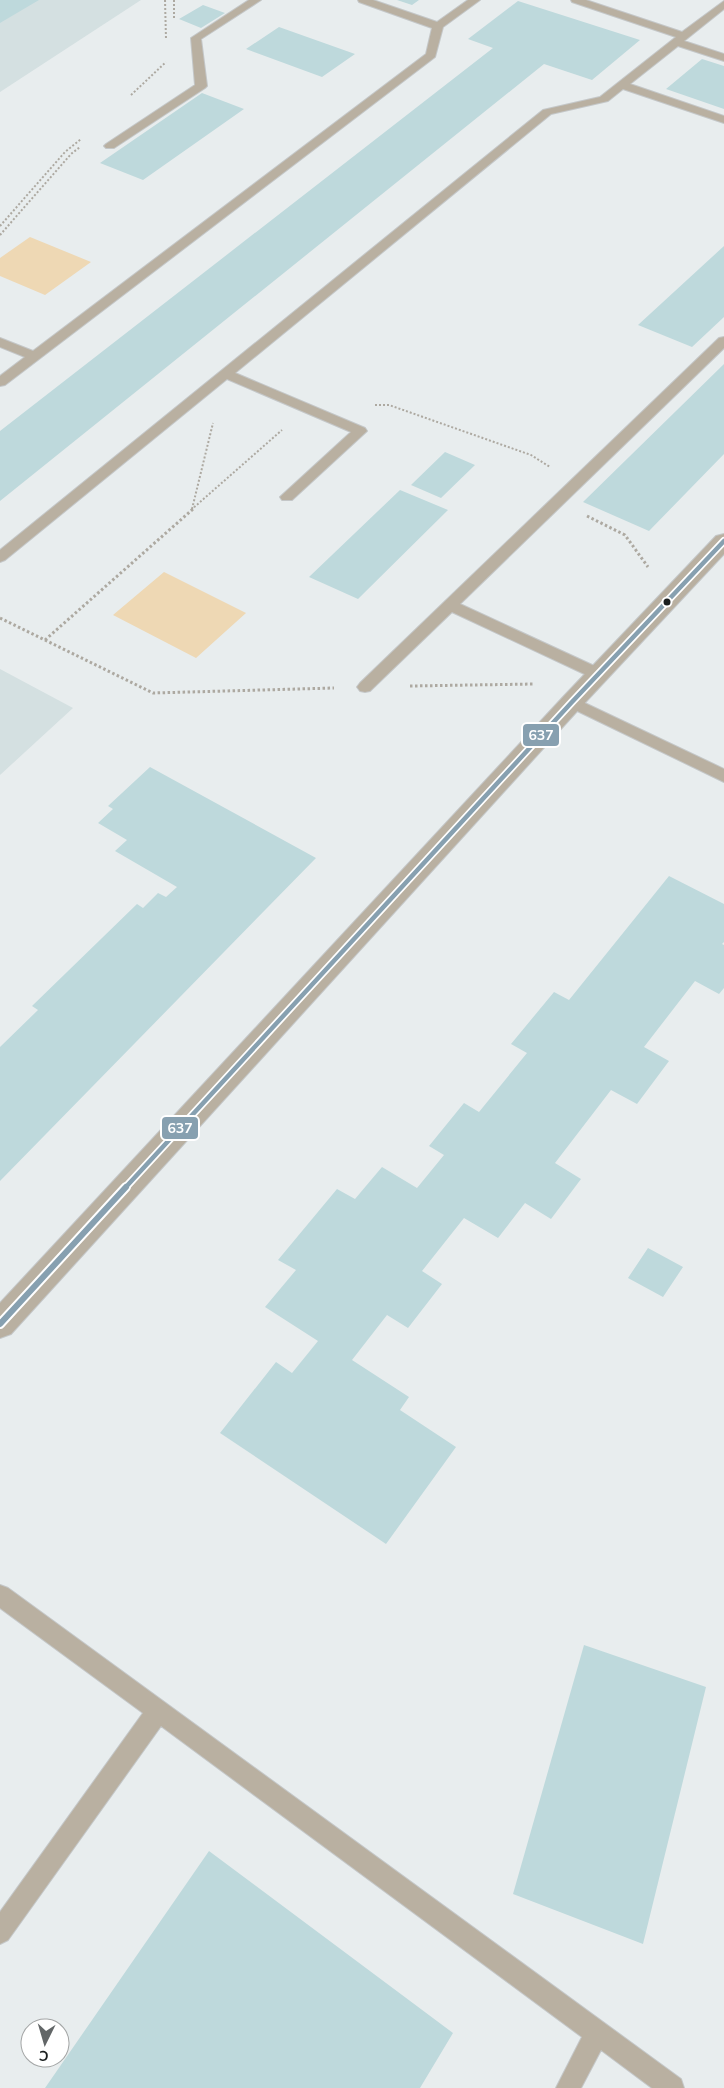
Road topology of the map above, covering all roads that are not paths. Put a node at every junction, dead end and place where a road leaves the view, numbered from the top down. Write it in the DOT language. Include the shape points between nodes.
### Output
graph roads {
  1 [pos="256,0"];
  2 [pos="363,0"];
  3 [pos="475,0"];
  4 [pos="576,0"];
  5 [pos="724,4"];
  6 [pos="438,26"];
  7 [pos="681,39"];
  8 [pos="724,58"];
  9 [pos="622,85"];
  10 [pos="724,120"];
  11 [pos="110,146"];
  12 [pos="724,341"];
  13 [pos="0,342"];
  14 [pos="34,356"];
  15 [pos="226,373"];
  16 [pos="0,382"];
  17 [pos="287,497"];
  18 [pos="724,540"];
  19 [pos="0,557"];
  20 [pos="450,605"];
  21 [pos="598,674"];
  22 [pos="365,687"];
  23 [pos="572,702"];
  24 [pos="724,776"];
  25 [pos="0,1324"];
  26 [pos="0,1595"];
  27 [pos="158,1711"];
  28 [pos="0,1932"];
  29 [pos="596,2034"];
  30 [pos="568,2088"];
  31 [pos="672,2088"];
  1 -- 11 [label="lane" via="196,38 200,86"];
  2 -- 6 [label="lane"];
  3 -- 6 [label="lane"];
  4 -- 7 [label="lane"];
  5 -- 7 [label="lane"];
  6 -- 14 [label="lane" via="431,55"];
  7 -- 8 [label="lane"];
  7 -- 9 [label="lane"];
  9 -- 10 [label="lane"];
  9 -- 15 [label="lane" via="604,99 547,112"];
  12 -- 20 [label="lane"];
  13 -- 14 [label="lane"];
  14 -- 16 [label="lane"];
  15 -- 17 [label="lane" via="360,431"];
  15 -- 19 [label="lane"];
  18 -- 21 [label="street"];
  20 -- 21 [label="lane"];
  20 -- 22 [label="lane"];
  21 -- 23 [label="street"];
  23 -- 24 [label="lane"];
  23 -- 25 [label="street"];
  26 -- 27 [label="lane"];
  27 -- 28 [label="lane"];
  27 -- 29 [label="lane"];
  29 -- 30 [label="lane"];
  29 -- 31 [label="lane"];
}
